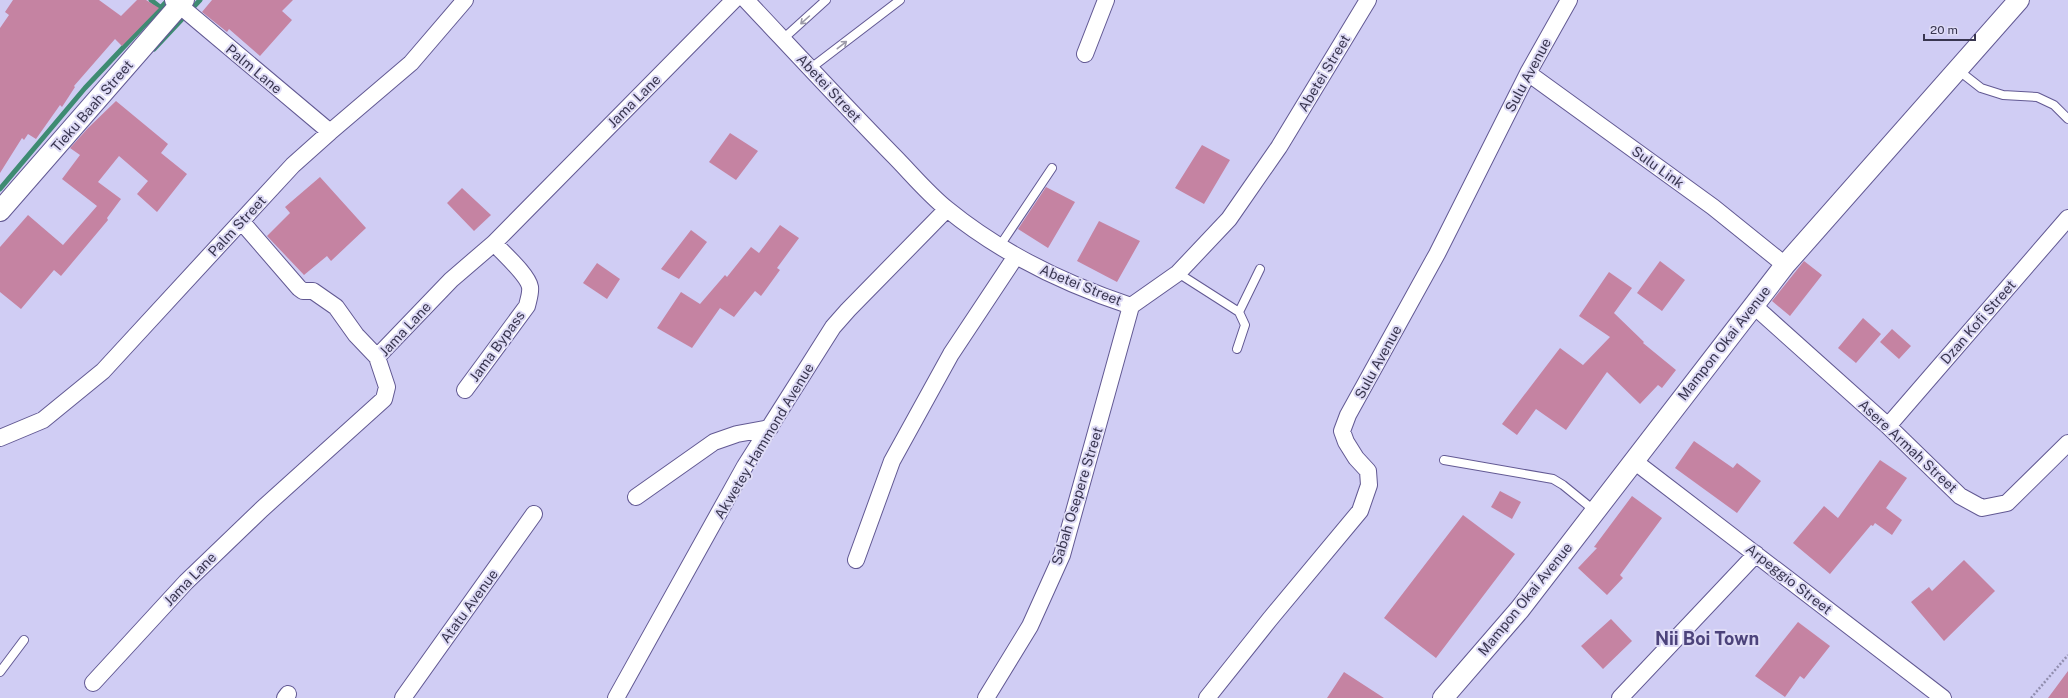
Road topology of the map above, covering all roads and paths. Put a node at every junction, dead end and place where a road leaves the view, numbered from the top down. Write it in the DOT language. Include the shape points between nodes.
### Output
graph roads {
  1 [pos="465,0"];
  2 [pos="734,0"];
  3 [pos="746,0"];
  4 [pos="826,0"];
  5 [pos="900,0"];
  6 [pos="1106,0"];
  7 [pos="1368,0"];
  8 [pos="1569,0"];
  9 [pos="2019,0"];
  10 [pos="179,2"];
  11 [pos="783,39"];
  12 [pos="1085,54"];
  13 [pos="811,68"];
  14 [pos="1958,70"];
  15 [pos="1528,73"];
  16 [pos="2068,119"];
  17 [pos="330,132"];
  18 [pos="1052,168"];
  19 [pos="947,209"];
  20 [pos="0,211"];
  21 [pos="2068,218"];
  22 [pos="241,221"];
  23 [pos="494,243"];
  24 [pos="1000,247"];
  25 [pos="1016,256"];
  26 [pos="1785,266"];
  27 [pos="1260,269"];
  28 [pos="1178,273"];
  29 [pos="1754,305"];
  30 [pos="1131,306"];
  31 [pos="1239,312"];
  32 [pos="1237,349"];
  33 [pos="377,357"];
  34 [pos="465,390"];
  35 [pos="1888,426"];
  36 [pos="770,428"];
  37 [pos="0,438"];
  38 [pos="2068,443"];
  39 [pos="1444,460"];
  40 [pos="1634,461"];
  41 [pos="636,498"];
  42 [pos="1595,510"];
  43 [pos="534,514"];
  44 [pos="1756,554"];
  45 [pos="856,560"];
  46 [pos="24,640"];
  47 [pos="2068,655"];
  48 [pos="0,672"];
  49 [pos="93,683"];
  50 [pos="403,698"];
  51 [pos="616,698"];
  52 [pos="986,698"];
  53 [pos="1207,698"];
  54 [pos="1443,698"];
  55 [pos="1620,698"];
  56 [pos="1943,698"];
  57 [pos="2030,698"];
  1 -- 17 [label="street, Palm Street" via="411,63"];
  2 -- 23 [label="street, Jama Lane"];
  3 -- 11 [label="street, Abetei Street"];
  4 -- 11 [label="lane, one-way"];
  13 -- 5 [label="lane, one-way"];
  6 -- 12 [label="street"];
  7 -- 28 [label="street, Abetei Street" via="1279,147 1228,219"];
  8 -- 15 [label="street, Sulu Avenue"];
  9 -- 14 [label="street, Mampon Okai Avenue"];
  10 -- 17 [label="street, Palm Lane"];
  10 -- 20 [label="street, Tieku Baah Street"];
  11 -- 13 [label="street, Abetei Street"];
  13 -- 19 [label="street, Abetei Street"];
  14 -- 16 [label="lane" via="1981,88 2003,95 2037,97 2054,105"];
  14 -- 26 [label="street, Mampon Okai Avenue"];
  15 -- 26 [label="street, Sulu Link" via="1713,207"];
  15 -- 53 [label="street, Sulu Avenue" via="1437,254 1348,415 1342,431 1356,458 1368,471 1369,485 1360,511"];
  17 -- 22 [label="street, Palm Street" via="293,165"];
  18 -- 24 [label="lane"];
  19 -- 24 [label="street, Abetei Street"];
  19 -- 36 [label="street, Akwetey Hammond Avenue" via="834,327"];
  21 -- 35 [label="street, Dzan Kofi Street"];
  22 -- 33 [label="street" via="299,288 303,291 313,291 336,307 356,335"];
  22 -- 37 [label="street, Palm Street" via="103,371 42,420"];
  23 -- 33 [label="street, Jama Lane" via="451,280"];
  23 -- 34 [label="street, Jama Bypass" via="527,280 529,296 527,306"];
  24 -- 25 [label="street, Abetei Street"];
  25 -- 30 [label="street, Abetei Street" via="1087,291"];
  25 -- 45 [label="street" via="951,354 892,461"];
  26 -- 29 [label="street, Mampon Okai Avenue"];
  27 -- 31 [label="lane"];
  28 -- 30 [label="street, Abetei Street"];
  28 -- 31 [label="lane"];
  29 -- 35 [label="street, Asere Armah Street"];
  29 -- 40 [label="street, Mampon Okai Avenue"];
  30 -- 52 [label="street, Sabah Osepere Street" via="1062,555 1030,626"];
  31 -- 32 [label="lane" via="1245,324"];
  33 -- 49 [label="street, Jama Lane" via="387,387 384,399 191,577"];
  35 -- 38 [label="street, Asere Armah Street" via="1960,496 1982,508 2007,503"];
  36 -- 41 [label="street" via="737,434 714,442"];
  36 -- 51 [label="street, Akwetey Hammond Avenue" via="745,466"];
  39 -- 42 [label="lane" via="1554,479"];
  40 -- 42 [label="street, Mampon Okai Avenue"];
  40 -- 44 [label="street, Arpeggio Street"];
  42 -- 54 [label="street, Mampon Okai Avenue" via="1520,609"];
  43 -- 50 [label="street, Atatu Avenue"];
  44 -- 55 [label="street"];
  44 -- 56 [label="street, Arpeggio Street"];
  46 -- 48 [label="lane"];
  47 -- 57 [label="path"];
}
